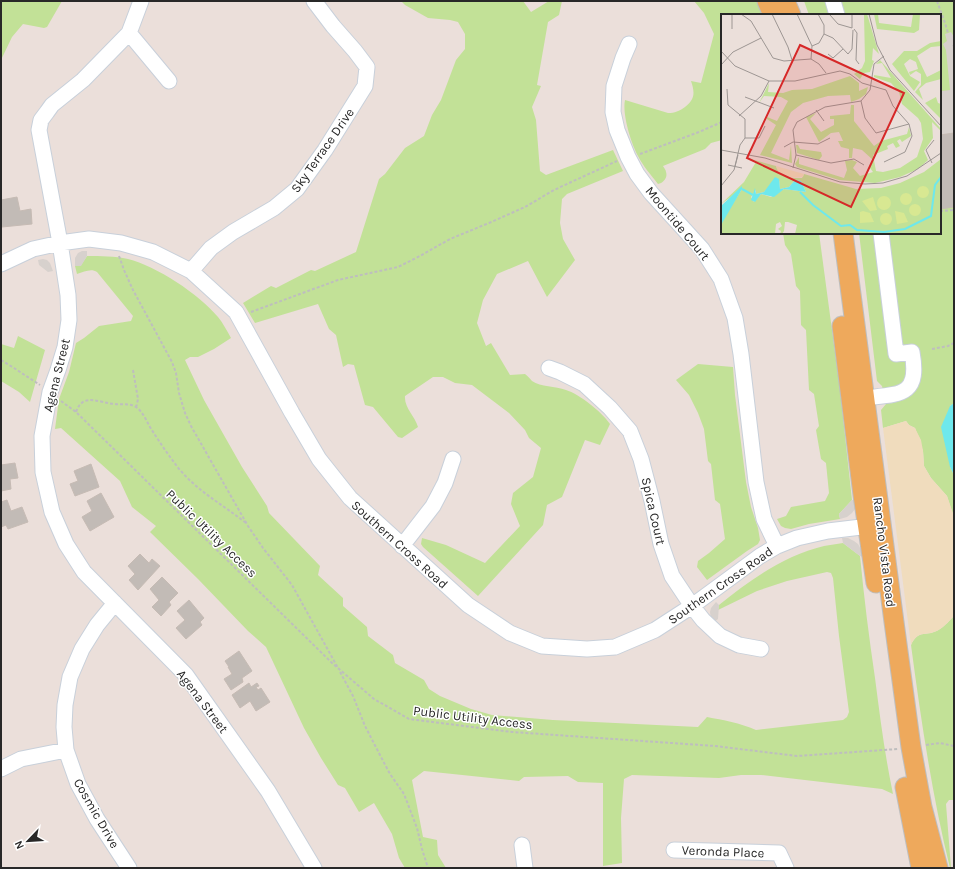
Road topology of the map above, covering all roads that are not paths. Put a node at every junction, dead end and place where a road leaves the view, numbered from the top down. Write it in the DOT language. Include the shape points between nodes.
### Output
graph roads {
  1 [pos="141,1"];
  2 [pos="314,1"];
  3 [pos="767,1"];
  4 [pos="785,1"];
  5 [pos="834,1"];
  6 [pos="773,14"];
  7 [pos="791,14"];
  8 [pos="837,14"];
  9 [pos="129,33"];
  10 [pos="629,44"];
  11 [pos="169,81"];
  12 [pos="830,234"];
  13 [pos="843,234"];
  14 [pos="881,234"];
  15 [pos="60,243"];
  16 [pos="1,264"];
  17 [pos="191,271"];
  18 [pos="549,368"];
  19 [pos="865,398"];
  20 [pos="453,459"];
  21 [pos="874,526"];
  22 [pos="402,546"];
  23 [pos="777,546"];
  24 [pos="115,603"];
  25 [pos="692,606"];
  26 [pos="761,649"];
  27 [pos="904,748"];
  28 [pos="66,750"];
  29 [pos="1,769"];
  30 [pos="522,845"];
  31 [pos="674,850"];
  32 [pos="129,868"];
  33 [pos="314,868"];
  34 [pos="525,868"];
  35 [pos="786,868"];
  36 [pos="921,868"];
  37 [pos="938,868"];
  1 -- 9 [label="street, Agena Street"];
  2 -- 17 [label="street, Sky Terrace Drive" via="367,67 365,86 297,189 274,208 211,248"];
  3 -- 6 [label="main road"];
  4 -- 7 [label="main road"];
  5 -- 8 [label="street"];
  9 -- 11 [label="street"];
  9 -- 15 [label="street, Agena Street" via="83,80 52,106 41,120 40,130"];
  10 -- 23 [label="street, Moontide Court" via="614,86 613,112 617,130 637,174 702,249 721,279 735,318 756,482 764,519"];
  12 -- 21 [label="main road, Rancho Vista Road"];
  13 -- 19 [label="main road, Rancho Vista Road"];
  14 -- 19 [label="street" via="896,354 912,352 914,376 910,386 902,392"];
  15 -- 16 [label="street, Southern Cross Road" via="33,249"];
  15 -- 17 [label="street, Southern Cross Road" via="88,239 119,243 153,252"];
  15 -- 24 [label="street, Agena Street" via="69,320 65,347 50,392 42,436 43,472 52,512 66,544 84,572"];
  17 -- 22 [label="street, Southern Cross Road" via="236,312 319,459 350,498"];
  18 -- 25 [label="street, Spica Court" via="584,384 630,431 641,459 661,544 672,576"];
  19 -- 21 [label="main road, Rancho Vista Road"];
  20 -- 22 [label="street" via="445,483 433,506"];
  21 -- 23 [label="street, Southern Cross Road" via="828,531 797,538"];
  21 -- 27 [label="main road, Rancho Vista Road"];
  22 -- 25 [label="street, Southern Cross Road" via="468,606 510,633 542,646 587,649 616,647 655,630"];
  23 -- 25 [label="street, Southern Cross Road"];
  24 -- 28 [label="street, Cosmic Drive" via="82,649 70,677 64,712"];
  24 -- 33 [label="street, Agena Street" via="186,675 268,791"];
  25 -- 26 [label="street, Spica Court" via="720,636 739,645"];
  27 -- 36 [label="main road, Rancho Vista Road"];
  27 -- 37 [label="main road, Rancho Vista Road"];
  28 -- 29 [label="street" via="20,759"];
  28 -- 32 [label="street, Cosmic Drive" via="78,784"];
  30 -- 34 [label="street"];
  31 -- 35 [label="street, Veronda Place" via="779,853"];
}
